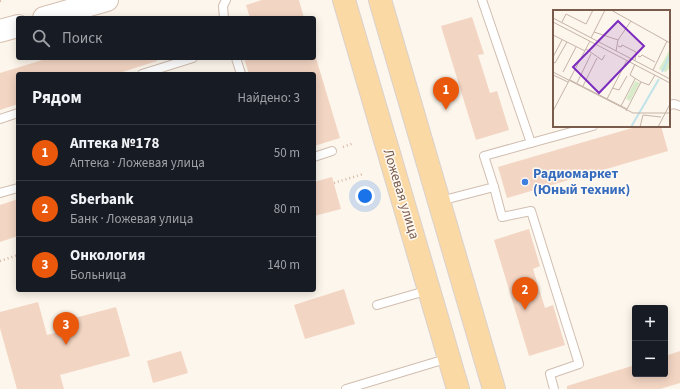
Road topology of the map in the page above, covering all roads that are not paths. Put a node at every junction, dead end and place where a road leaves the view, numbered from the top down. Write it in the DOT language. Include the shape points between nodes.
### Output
graph roads {
  1 [pos="107,0"];
  2 [pos="226,0"];
  3 [pos="344,0"];
  4 [pos="380,0"];
  5 [pos="482,0"];
  6 [pos="51,16"];
  7 [pos="224,16"];
  8 [pos="16,27"];
  9 [pos="0,31"];
  10 [pos="187,60"];
  11 [pos="237,60"];
  12 [pos="148,72"];
  13 [pos="240,72"];
  14 [pos="670,105"];
  15 [pos="680,106"];
  16 [pos="16,114"];
  17 [pos="0,118"];
  18 [pos="589,127"];
  19 [pos="531,143"];
  20 [pos="332,151"];
  21 [pos="316,155"];
  22 [pos="494,187"];
  23 [pos="16,189"];
  24 [pos="0,193"];
  25 [pos="439,201"];
  26 [pos="429,289"];
  27 [pos="377,305"];
  28 [pos="449,358"];
  29 [pos="346,389"];
  30 [pos="458,389"];
  31 [pos="494,389"];
  32 [pos="554,389"];
  1 -- 6 [label="street"];
  2 -- 7 [label="lane" via="223,6"];
  3 -- 26 [label="main road, Ложевая улица"];
  4 -- 25 [label="main road"];
  5 -- 19 [label="lane"];
  8 -- 9 [label="street"];
  10 -- 12 [label="lane"];
  11 -- 13 [label="lane"];
  14 -- 15 [label="lane"];
  16 -- 17 [label="lane"];
  18 -- 19 [label="lane"];
  19 -- 22 [label="lane" via="484,156"];
  20 -- 21 [label="lane"];
  22 -- 25 [label="lane"];
  22 -- 32 [label="lane" via="502,217 531,211 579,364 550,374"];
  23 -- 24 [label="lane"];
  25 -- 31 [label="main road"];
  26 -- 27 [label="lane"];
  26 -- 28 [label="main road, Ложевая улица"];
  28 -- 29 [label="lane"];
  28 -- 30 [label="main road, Ложевая улица"];
}
